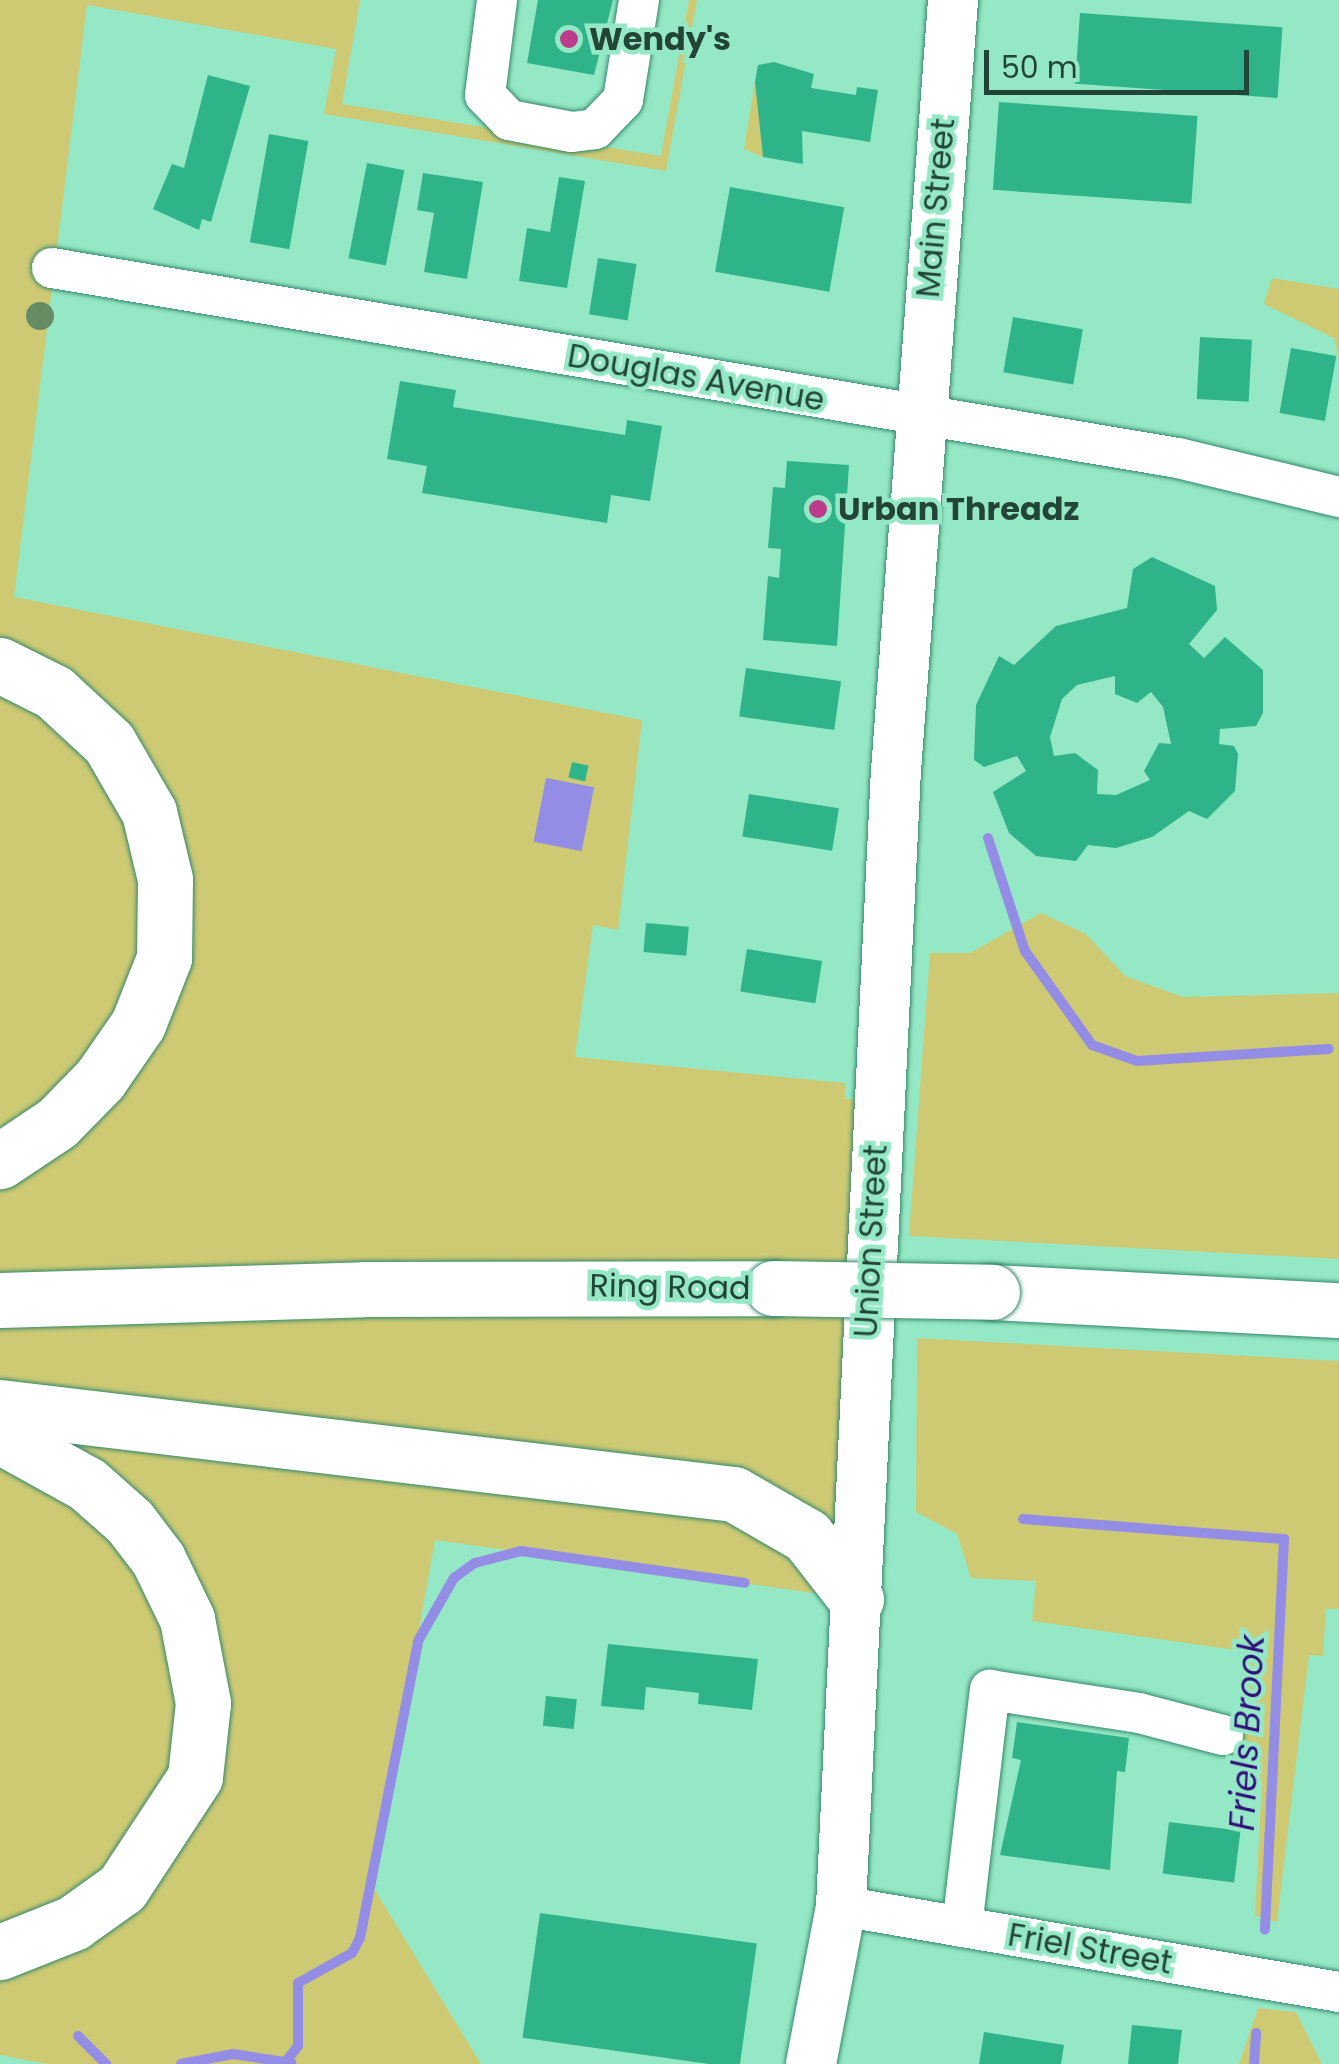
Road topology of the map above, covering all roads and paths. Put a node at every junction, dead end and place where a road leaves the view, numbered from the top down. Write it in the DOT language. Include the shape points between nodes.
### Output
graph roads {
  1 [pos="497,0"];
  2 [pos="515,0"];
  3 [pos="620,0"];
  4 [pos="639,0"];
  5 [pos="953,0"];
  6 [pos="52,268"];
  7 [pos="920,416"];
  8 [pos="1339,497"];
  9 [pos="0,665"];
  10 [pos="0,1160"];
  11 [pos="0,1300"];
  12 [pos="1339,1310"];
  13 [pos="0,1407"];
  14 [pos="0,1436"];
  15 [pos="856,1598"];
  16 [pos="1223,1735"];
  17 [pos="842,1906"];
  18 [pos="962,1927"];
  19 [pos="0,1952"];
  20 [pos="1339,1992"];
  21 [pos="812,2064"];
  1 -- 4 [label="street" via="485,95 509,120 572,132 595,129 624,100"];
  2 -- 3 [label="street" via="504,63 510,94 529,106 570,113 598,102 605,90"];
  5 -- 7 [label="main road, Main Street"];
  6 -- 7 [label="street, Douglas Avenue"];
  7 -- 8 [label="street, Douglas Avenue" via="1178,458"];
  7 -- 15 [label="main road, Union Street" via="880,1042"];
  9 -- 10 [label="highway" via="54,692 110,743 149,812 165,878 164,958 138,1024 100,1080 58,1122"];
  11 -- 12 [label="highway, Ring Road, bridge" via="365,1288 774,1288"];
  13 -- 15 [label="highway" via="734,1494 807,1536"];
  14 -- 19 [label="highway" via="87,1484 129,1522 188,1618 203,1703 195,1777 122,1888 73,1923"];
  15 -- 17 [label="main road, Union Street"];
  16 -- 18 [label="street" via="1139,1712 990,1690"];
  17 -- 18 [label="street, Friel Street"];
  17 -- 21 [label="main road, Union Street"];
  18 -- 20 [label="street, Friel Street"];
}
